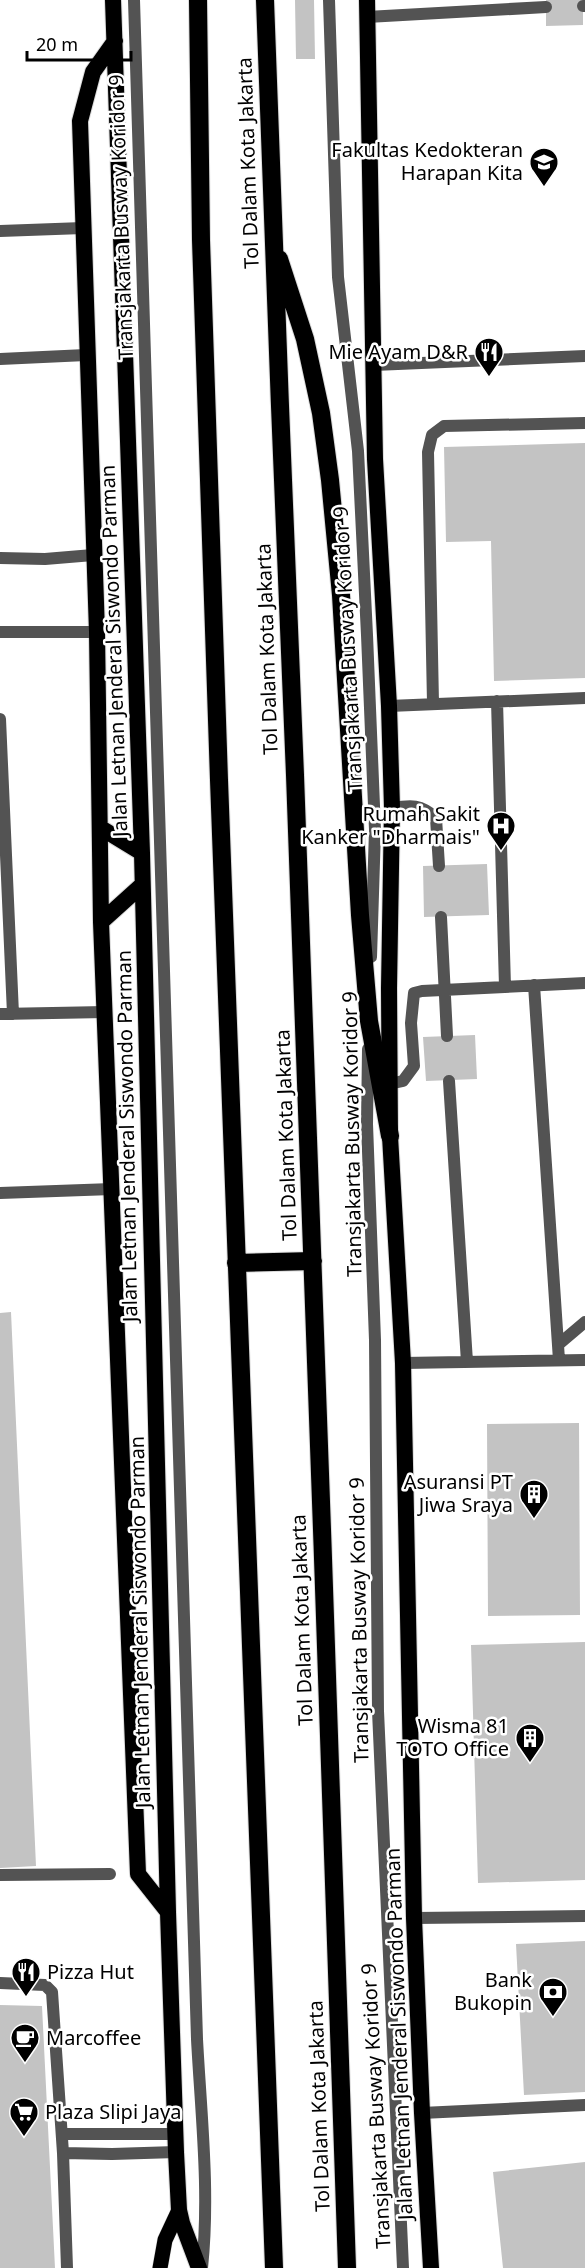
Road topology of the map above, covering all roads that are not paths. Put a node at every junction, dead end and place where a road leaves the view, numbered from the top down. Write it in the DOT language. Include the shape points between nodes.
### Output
graph roads {
  1 [pos="113,0"];
  2 [pos="134,0"];
  3 [pos="198,0"];
  4 [pos="266,0"];
  5 [pos="329,0"];
  6 [pos="546,7"];
  7 [pos="367,8"];
  8 [pos="115,41"];
  9 [pos="83,228"];
  10 [pos="0,231"];
  11 [pos="272,238"];
  12 [pos="86,355"];
  13 [pos="585,357"];
  14 [pos="0,359"];
  15 [pos="374,364"];
  16 [pos="585,423"];
  17 [pos="93,555"];
  18 [pos="0,558"];
  19 [pos="0,632"];
  20 [pos="97,632"];
  21 [pos="585,698"];
  22 [pos="497,701"];
  23 [pos="434,704"];
  24 [pos="389,706"];
  25 [pos="0,719"];
  26 [pos="392,808"];
  27 [pos="101,828"];
  28 [pos="142,853"];
  29 [pos="439,866"];
  30 [pos="142,885"];
  31 [pos="441,916"];
  32 [pos="101,922"];
  33 [pos="585,983"];
  34 [pos="534,985"];
  35 [pos="505,987"];
  36 [pos="443,989"];
  37 [pos="105,1012"];
  38 [pos="6,1014"];
  39 [pos="369,1021"];
  40 [pos="447,1036"];
  41 [pos="449,1081"];
  42 [pos="389,1084"];
  43 [pos="390,1136"];
  44 [pos="112,1189"];
  45 [pos="0,1193"];
  46 [pos="313,1261"];
  47 [pos="236,1263"];
  48 [pos="585,1322"];
  49 [pos="559,1344"];
  50 [pos="559,1360"];
  51 [pos="585,1360"];
  52 [pos="403,1362"];
  53 [pos="467,1362"];
  54 [pos="110,1874"];
  55 [pos="0,1875"];
  56 [pos="168,1912"];
  57 [pos="585,1916"];
  58 [pos="414,1918"];
  59 [pos="0,1983"];
  60 [pos="585,2105"];
  61 [pos="422,2113"];
  62 [pos="62,2134"];
  63 [pos="175,2134"];
  64 [pos="176,2152"];
  65 [pos="63,2153"];
  66 [pos="179,2210"];
  67 [pos="428,2241"];
  68 [pos="67,2268"];
  69 [pos="160,2268"];
  70 [pos="200,2268"];
  71 [pos="274,2268"];
  72 [pos="346,2268"];
  73 [pos="403,2268"];
  74 [pos="430,2268"];
  75 [pos="437,2268"];
  1 -- 8 [label="highway, Jalan Letnan Jenderal Siswondo Parman"];
  2 -- 70 [label="street, Transjakarta Busway Koridor 9" via="197,2027 206,2201 206,2237"];
  3 -- 47 [label="highway" via="201,240"];
  4 -- 11 [label="highway, Tol Dalam Kota Jakarta"];
  5 -- 39 [label="street, Transjakarta Busway Koridor 9" via="338,277 358,451 375,831"];
  6 -- 7 [label="street"];
  7 -- 15 [label="highway, Jalan Letnan Jenderal Siswondo Parman"];
  8 -- 9 [label="highway" via="93,72 80,121"];
  8 -- 28 [label="highway, Jalan Letnan Jenderal Siswondo Parman"];
  9 -- 10 [label="street"];
  9 -- 12 [label="highway"];
  11 -- 39 [label="highway" via="305,339 330,480"];
  11 -- 46 [label="highway, Tol Dalam Kota Jakarta"];
  12 -- 14 [label="street"];
  12 -- 17 [label="highway"];
  13 -- 15 [label="street"];
  15 -- 24 [label="highway, Jalan Letnan Jenderal Siswondo Parman" via="375,459"];
  16 -- 23 [label="street" via="444,426 432,435 428,452"];
  17 -- 18 [label="street"];
  17 -- 20 [label="highway"];
  19 -- 20 [label="street"];
  20 -- 27 [label="highway"];
  21 -- 22 [label="street"];
  22 -- 23 [label="street"];
  22 -- 35 [label="street"];
  23 -- 24 [label="street"];
  24 -- 26 [label="highway, Jalan Letnan Jenderal Siswondo Parman"];
  25 -- 38 [label="street"];
  26 -- 29 [label="street" via="426,808 436,818"];
  26 -- 42 [label="highway, Jalan Letnan Jenderal Siswondo Parman"];
  27 -- 28 [label="highway"];
  27 -- 32 [label="highway"];
  28 -- 30 [label="highway, Jalan Letnan Jenderal Siswondo Parman"];
  30 -- 32 [label="highway"];
  30 -- 56 [label="highway, Jalan Letnan Jenderal Siswondo Parman"];
  31 -- 36 [label="street"];
  32 -- 37 [label="highway"];
  33 -- 34 [label="street"];
  34 -- 35 [label="street"];
  34 -- 49 [label="street"];
  35 -- 36 [label="street"];
  36 -- 40 [label="street"];
  36 -- 42 [label="street" via="414,993 414,1066 403,1081"];
  37 -- 38 [label="street"];
  37 -- 44 [label="highway"];
  39 -- 43 [label="highway"];
  39 -- 73 [label="street, Transjakarta Busway Koridor 9" via="367,1124 375,1340 378,1711"];
  41 -- 53 [label="street"];
  42 -- 43 [label="highway, Jalan Letnan Jenderal Siswondo Parman"];
  43 -- 52 [label="highway, Jalan Letnan Jenderal Siswondo Parman"];
  44 -- 45 [label="street"];
  44 -- 56 [label="highway" via="138,1874"];
  46 -- 47 [label="highway"];
  46 -- 72 [label="highway, Tol Dalam Kota Jakarta"];
  47 -- 71 [label="highway"];
  48 -- 49 [label="street"];
  49 -- 50 [label="street"];
  50 -- 51 [label="street"];
  50 -- 53 [label="street"];
  52 -- 53 [label="street"];
  52 -- 58 [label="highway, Jalan Letnan Jenderal Siswondo Parman"];
  54 -- 55 [label="street"];
  56 -- 63 [label="highway, Jalan Letnan Jenderal Siswondo Parman"];
  57 -- 58 [label="street"];
  58 -- 61 [label="highway, Jalan Letnan Jenderal Siswondo Parman"];
  59 -- 62 [label="street" via="45,1985 52,1992"];
  60 -- 61 [label="street"];
  61 -- 67 [label="highway, Jalan Letnan Jenderal Siswondo Parman"];
  62 -- 63 [label="street"];
  62 -- 65 [label="street"];
  63 -- 64 [label="highway, Jalan Letnan Jenderal Siswondo Parman"];
  64 -- 65 [label="street"];
  64 -- 66 [label="highway, Jalan Letnan Jenderal Siswondo Parman"];
  65 -- 68 [label="street"];
  66 -- 69 [label="main road" via="165,2240"];
  66 -- 70 [label="highway, Jalan Letnan Jenderal Siswondo Parman"];
  67 -- 74 [label="highway, Jalan Letnan Jenderal Siswondo Parman"];
  67 -- 75 [label="main road"];
}
